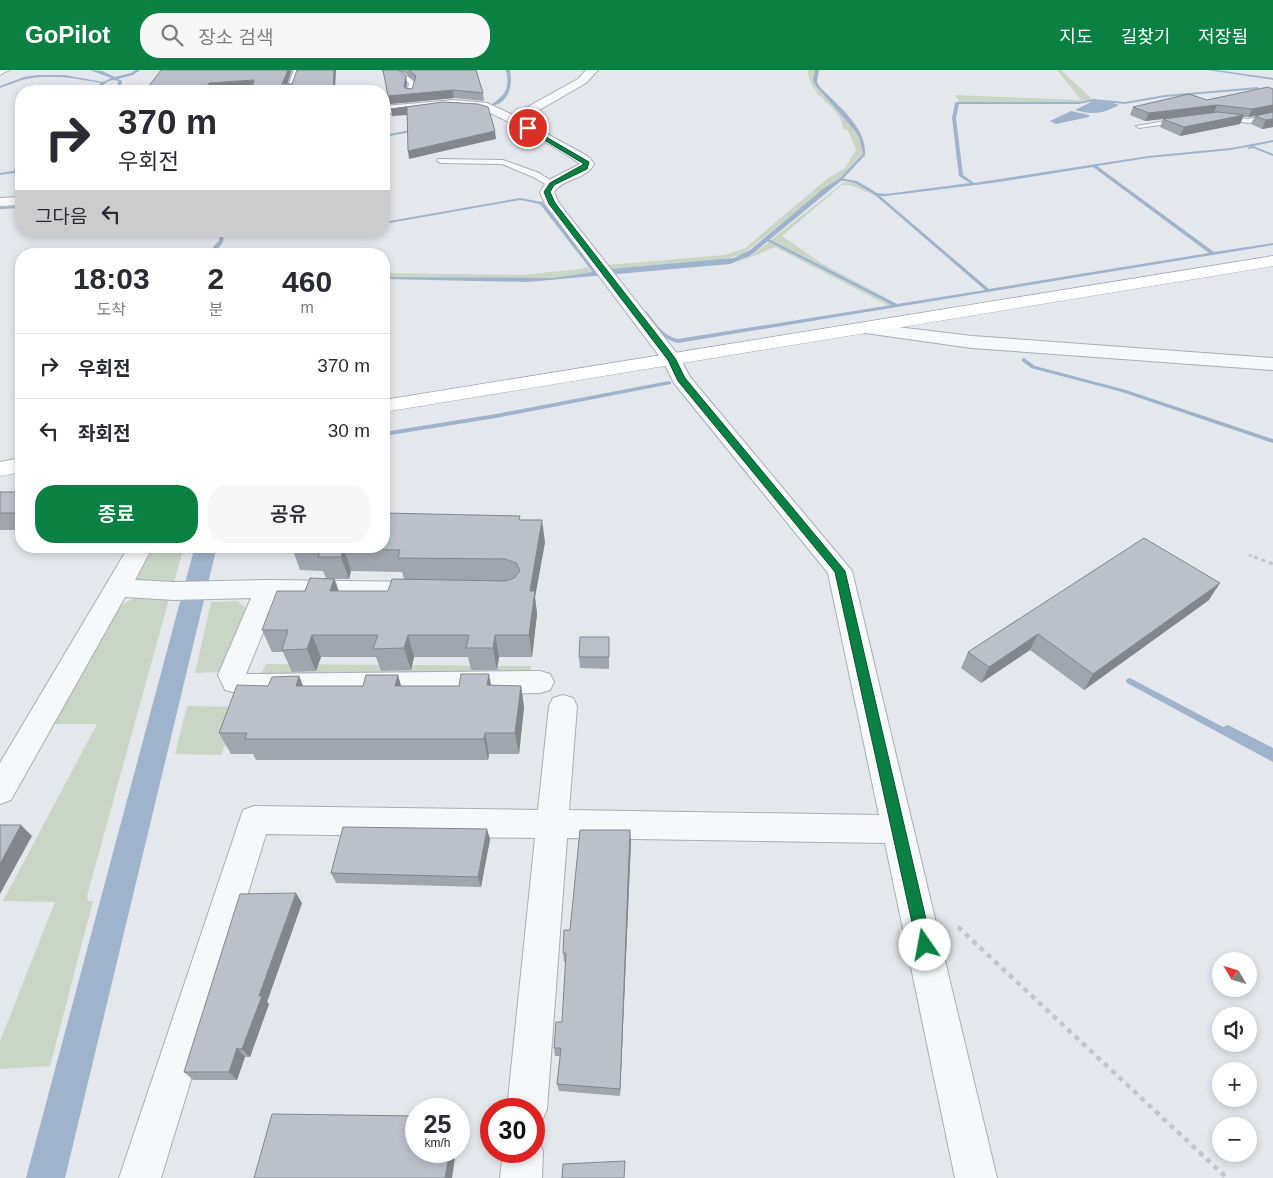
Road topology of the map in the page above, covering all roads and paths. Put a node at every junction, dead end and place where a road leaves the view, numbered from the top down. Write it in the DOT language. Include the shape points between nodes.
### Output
graph roads {
  1 [pos="297,70"];
  2 [pos="385,70"];
  3 [pos="592,70"];
  4 [pos="291,85"];
  5 [pos="410,94"];
  6 [pos="390,110"];
  7 [pos="1214,116"];
  8 [pos="1273,116"];
  9 [pos="514,120"];
  10 [pos="1186,120"];
  11 [pos="1139,126"];
  12 [pos="441,161"];
  13 [pos="552,184"];
  14 [pos="0,202"];
  15 [pos="15,202"];
  16 [pos="1273,261"];
  17 [pos="864,328"];
  18 [pos="672,360"];
  19 [pos="1273,364"];
  20 [pos="390,405"];
  21 [pos="15,466"];
  22 [pos="0,469"];
  23 [pos="137,553"];
  24 [pos="1249,555"];
  25 [pos="1273,564"];
  26 [pos="118,588"];
  27 [pos="268,589"];
  28 [pos="450,592"];
  29 [pos="540,682"];
  30 [pos="563,706"];
  31 [pos="0,791"];
  32 [pos="554,824"];
  33 [pos="899,829"];
  34 [pos="958,927"];
  35 [pos="528,1098"];
  36 [pos="523,1163"];
  37 [pos="140,1178"];
  38 [pos="521,1178"];
  39 [pos="976,1178"];
  40 [pos="1227,1178"];
  1 -- 4 [label="lane"];
  2 -- 5 [label="lane" via="412,82"];
  3 -- 9 [label="street" via="574,85"];
  6 -- 9 [label="street" via="466,104 483,106"];
  7 -- 8 [label="lane" via="1248,121"];
  9 -- 13 [label="street" via="587,164"];
  10 -- 11 [label="lane"];
  12 -- 13 [label="lane" via="503,162"];
  13 -- 18 [label="street" via="547,192 552,204"];
  14 -- 15 [label="street"];
  16 -- 17 [label="main road"];
  17 -- 18 [label="main road"];
  17 -- 19 [label="street" via="972,342"];
  18 -- 20 [label="main road"];
  18 -- 33 [label="street" via="681,379 840,571"];
  21 -- 22 [label="main road"];
  23 -- 26 [label="street"];
  24 -- 25 [label="path"];
  26 -- 27 [label="street" via="174,591"];
  26 -- 31 [label="street"];
  27 -- 28 [label="street"];
  27 -- 29 [label="street" via="232,675 235,682 252,686"];
  30 -- 32 [label="street"];
  32 -- 33 [label="street"];
  32 -- 35 [label="street"];
  32 -- 37 [label="street" via="254,820"];
  33 -- 39 [label="street"];
  34 -- 40 [label="path"];
  36 -- 38 [label="street"];
}
